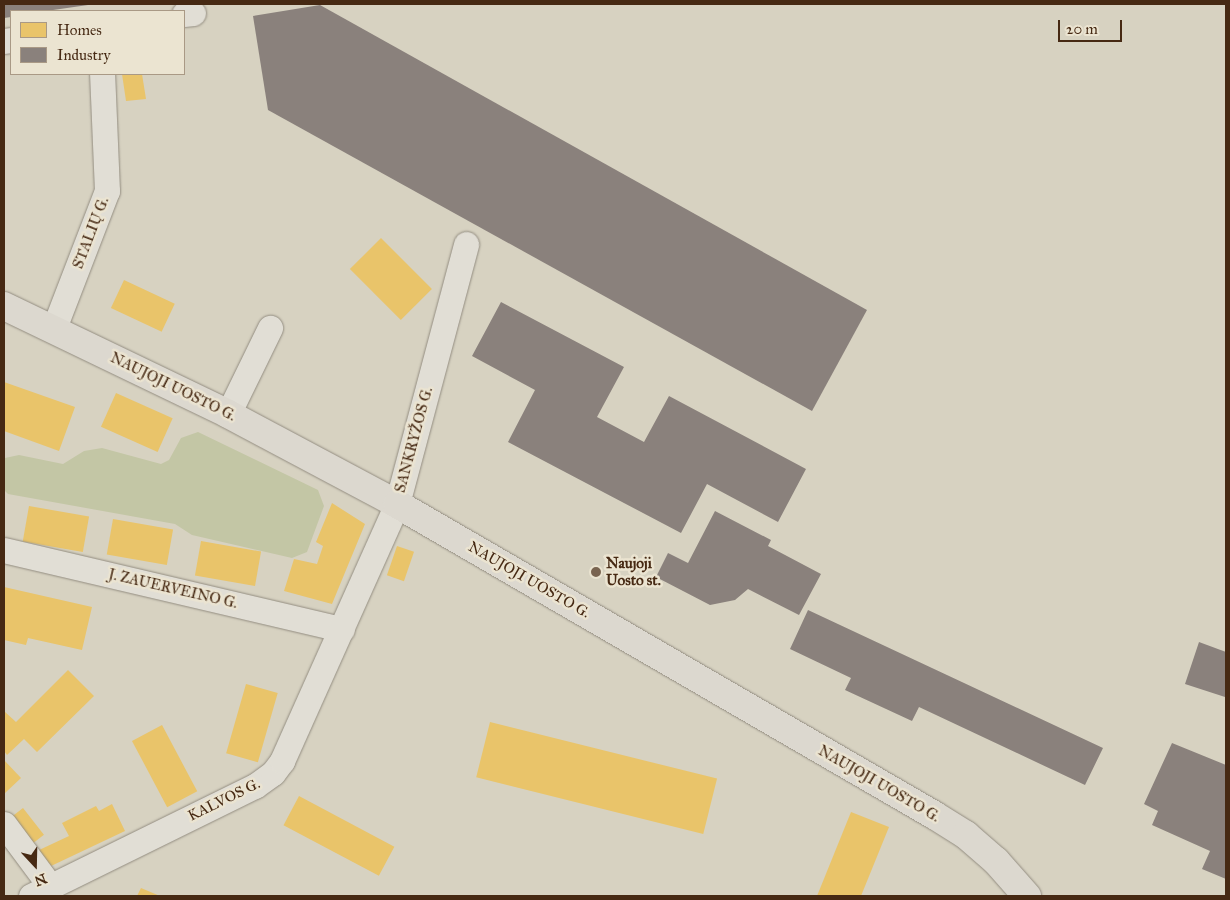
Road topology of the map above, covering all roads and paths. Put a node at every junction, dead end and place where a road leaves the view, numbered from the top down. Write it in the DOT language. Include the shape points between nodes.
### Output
graph roads {
  1 [pos="102,75"];
  2 [pos="466,244"];
  3 [pos="4,306"];
  4 [pos="54,328"];
  5 [pos="270,328"];
  6 [pos="228,414"];
  7 [pos="397,504"];
  8 [pos="4,550"];
  9 [pos="342,629"];
  10 [pos="4,824"];
  11 [pos="41,891"];
  12 [pos="1027,896"];
  1 -- 4 [label="street, STALIŲ G." via="107,191"];
  2 -- 7 [label="street, SANKRYŽOS G."];
  3 -- 4 [label="main road, NAUJOJI UOSTO G."];
  4 -- 6 [label="main road, NAUJOJI UOSTO G."];
  5 -- 6 [label="street"];
  6 -- 7 [label="main road, NAUJOJI UOSTO G."];
  7 -- 9 [label="street, SANKRYŽOS G."];
  7 -- 12 [label="main road, NAUJOJI UOSTO G." via="934,815 966,835 996,861"];
  8 -- 9 [label="street, J. ZAUERVEINO G."];
  9 -- 11 [label="street, KALVOS G." via="282,760 264,781"];
  10 -- 11 [label="street"];
}
